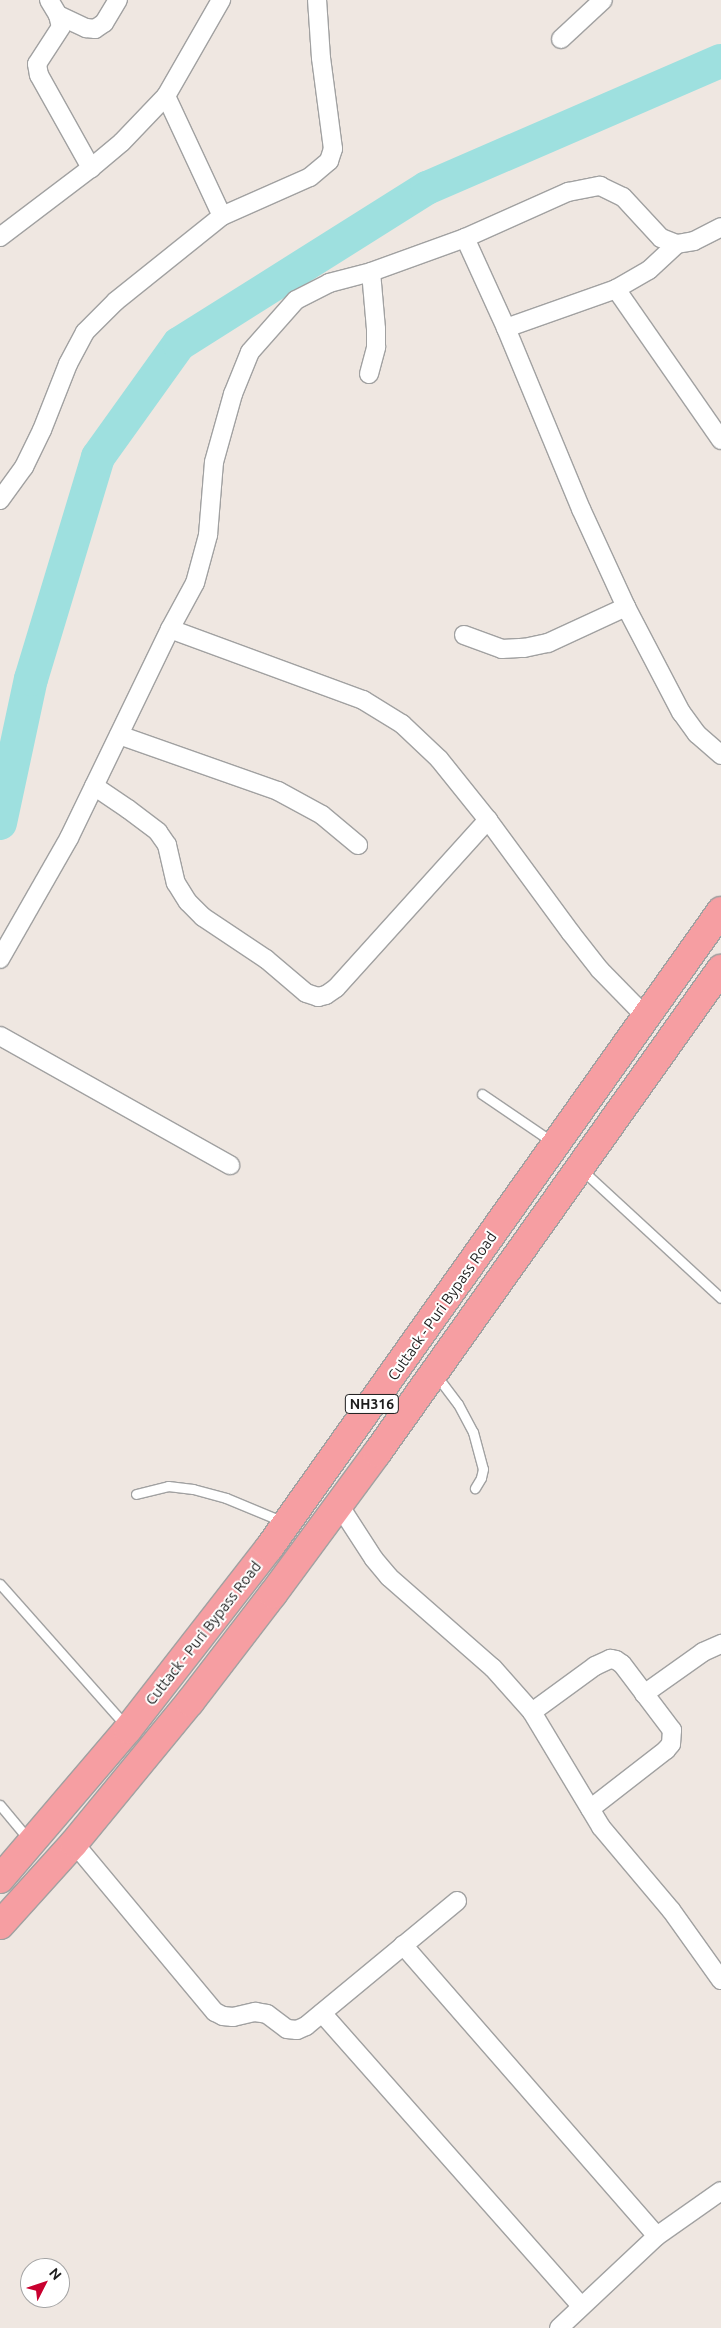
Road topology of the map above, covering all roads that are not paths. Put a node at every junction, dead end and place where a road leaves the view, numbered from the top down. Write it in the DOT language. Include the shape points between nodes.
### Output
graph roads {
  1 [pos="118,0"];
  2 [pos="221,0"];
  3 [pos="317,0"];
  4 [pos="603,0"];
  5 [pos="54,7"];
  6 [pos="562,39"];
  7 [pos="166,96"];
  8 [pos="91,168"];
  9 [pos="222,216"];
  10 [pos="721,226"];
  11 [pos="0,237"];
  12 [pos="465,238"];
  13 [pos="677,244"];
  14 [pos="371,272"];
  15 [pos="616,289"];
  16 [pos="506,328"];
  17 [pos="369,374"];
  18 [pos="721,440"];
  19 [pos="0,500"];
  20 [pos="626,607"];
  21 [pos="170,629"];
  22 [pos="464,636"];
  23 [pos="119,735"];
  24 [pos="721,755"];
  25 [pos="94,786"];
  26 [pos="488,820"];
  27 [pos="358,845"];
  28 [pos="721,911"];
  29 [pos="0,960"];
  30 [pos="721,969"];
  31 [pos="645,1016"];
  32 [pos="0,1036"];
  33 [pos="482,1094"];
  34 [pos="556,1144"];
  35 [pos="230,1165"];
  36 [pos="579,1167"];
  37 [pos="721,1298"];
  38 [pos="434,1372"];
  39 [pos="474,1488"];
  40 [pos="136,1494"];
  41 [pos="339,1505"];
  42 [pos="286,1523"];
  43 [pos="0,1584"];
  44 [pos="721,1644"];
  45 [pos="644,1694"];
  46 [pos="532,1712"];
  47 [pos="128,1729"];
  48 [pos="0,1804"];
  49 [pos="590,1808"];
  50 [pos="31,1842"];
  51 [pos="74,1843"];
  52 [pos="0,1878"];
  53 [pos="457,1901"];
  54 [pos="0,1925"];
  55 [pos="403,1946"];
  56 [pos="721,1980"];
  57 [pos="322,2012"];
  58 [pos="721,2191"];
  59 [pos="657,2236"];
  60 [pos="581,2306"];
  61 [pos="559,2328"];
  1 -- 5 [label="street" via="104,22 95,29 86,28"];
  2 -- 7 [label="street"];
  3 -- 9 [label="street" via="333,149 329,161 310,177"];
  4 -- 6 [label="street"];
  5 -- 8 [label="street" via="62,28 42,55 37,64 38,70"];
  7 -- 8 [label="street" via="122,142"];
  7 -- 9 [label="street"];
  8 -- 11 [label="street"];
  9 -- 19 [label="street" via="116,300 86,332 68,364 24,467"];
  10 -- 13 [label="street" via="694,241"];
  12 -- 13 [label="street" via="568,192 600,186 623,197 661,238"];
  12 -- 14 [label="street"];
  12 -- 16 [label="street"];
  13 -- 15 [label="street" via="649,270"];
  14 -- 17 [label="street" via="376,347"];
  14 -- 21 [label="street" via="329,283 296,300 250,352 233,394 214,462 208,535 195,583"];
  15 -- 16 [label="street"];
  15 -- 18 [label="street"];
  16 -- 20 [label="street" via="551,440"];
  20 -- 22 [label="street" via="548,643 524,648 502,649"];
  20 -- 24 [label="street" via="681,712 697,734"];
  21 -- 23 [label="street"];
  21 -- 26 [label="street" via="363,700 402,724 427,747"];
  23 -- 25 [label="street"];
  23 -- 27 [label="street" via="278,791 322,815"];
  25 -- 26 [label="street" via="158,832 167,845 176,883 203,917 266,959 306,993 318,997 336,988"];
  25 -- 29 [label="street" via="69,838"];
  26 -- 31 [label="street" via="600,970"];
  28 -- 31 [label="highway, Cuttack - Puri Bypass Road / NH316"];
  30 -- 36 [label="highway, Cuttack - Puri Bypass Road / NH316"];
  31 -- 34 [label="highway, Cuttack - Puri Bypass Road / NH316"];
  32 -- 35 [label="street"];
  33 -- 34 [label="lane"];
  34 -- 42 [label="highway, Cuttack - Puri Bypass Road / NH316"];
  36 -- 37 [label="lane"];
  36 -- 38 [label="highway, Cuttack - Puri Bypass Road / NH316"];
  38 -- 39 [label="lane" via="458,1404 473,1432 483,1469"];
  38 -- 41 [label="highway, Cuttack - Puri Bypass Road / NH316"];
  40 -- 42 [label="lane" via="168,1486 193,1489 226,1498"];
  41 -- 46 [label="street" via="374,1559 390,1577 493,1668"];
  41 -- 51 [label="highway, Cuttack - Puri Bypass Road / NH316" via="196,1694"];
  42 -- 47 [label="highway, Cuttack - Puri Bypass Road / NH316"];
  43 -- 47 [label="lane"];
  44 -- 45 [label="street" via="703,1652"];
  45 -- 46 [label="street" via="622,1664 610,1659 595,1666"];
  45 -- 49 [label="street" via="672,1730 671,1744"];
  46 -- 49 [label="street"];
  47 -- 50 [label="highway, Cuttack - Puri Bypass Road / NH316"];
  48 -- 50 [label="lane"];
  49 -- 56 [label="street" via="601,1827 670,1910"];
  50 -- 52 [label="highway, Cuttack - Puri Bypass Road / NH316"];
  51 -- 54 [label="highway, Cuttack - Puri Bypass Road / NH316"];
  51 -- 57 [label="street" via="215,2012 233,2018 255,2012 267,2014 286,2029 297,2030"];
  53 -- 55 [label="street"];
  55 -- 57 [label="street"];
  55 -- 59 [label="street"];
  57 -- 60 [label="street"];
  58 -- 59 [label="street"];
  59 -- 60 [label="street"];
  60 -- 61 [label="street"];
}
